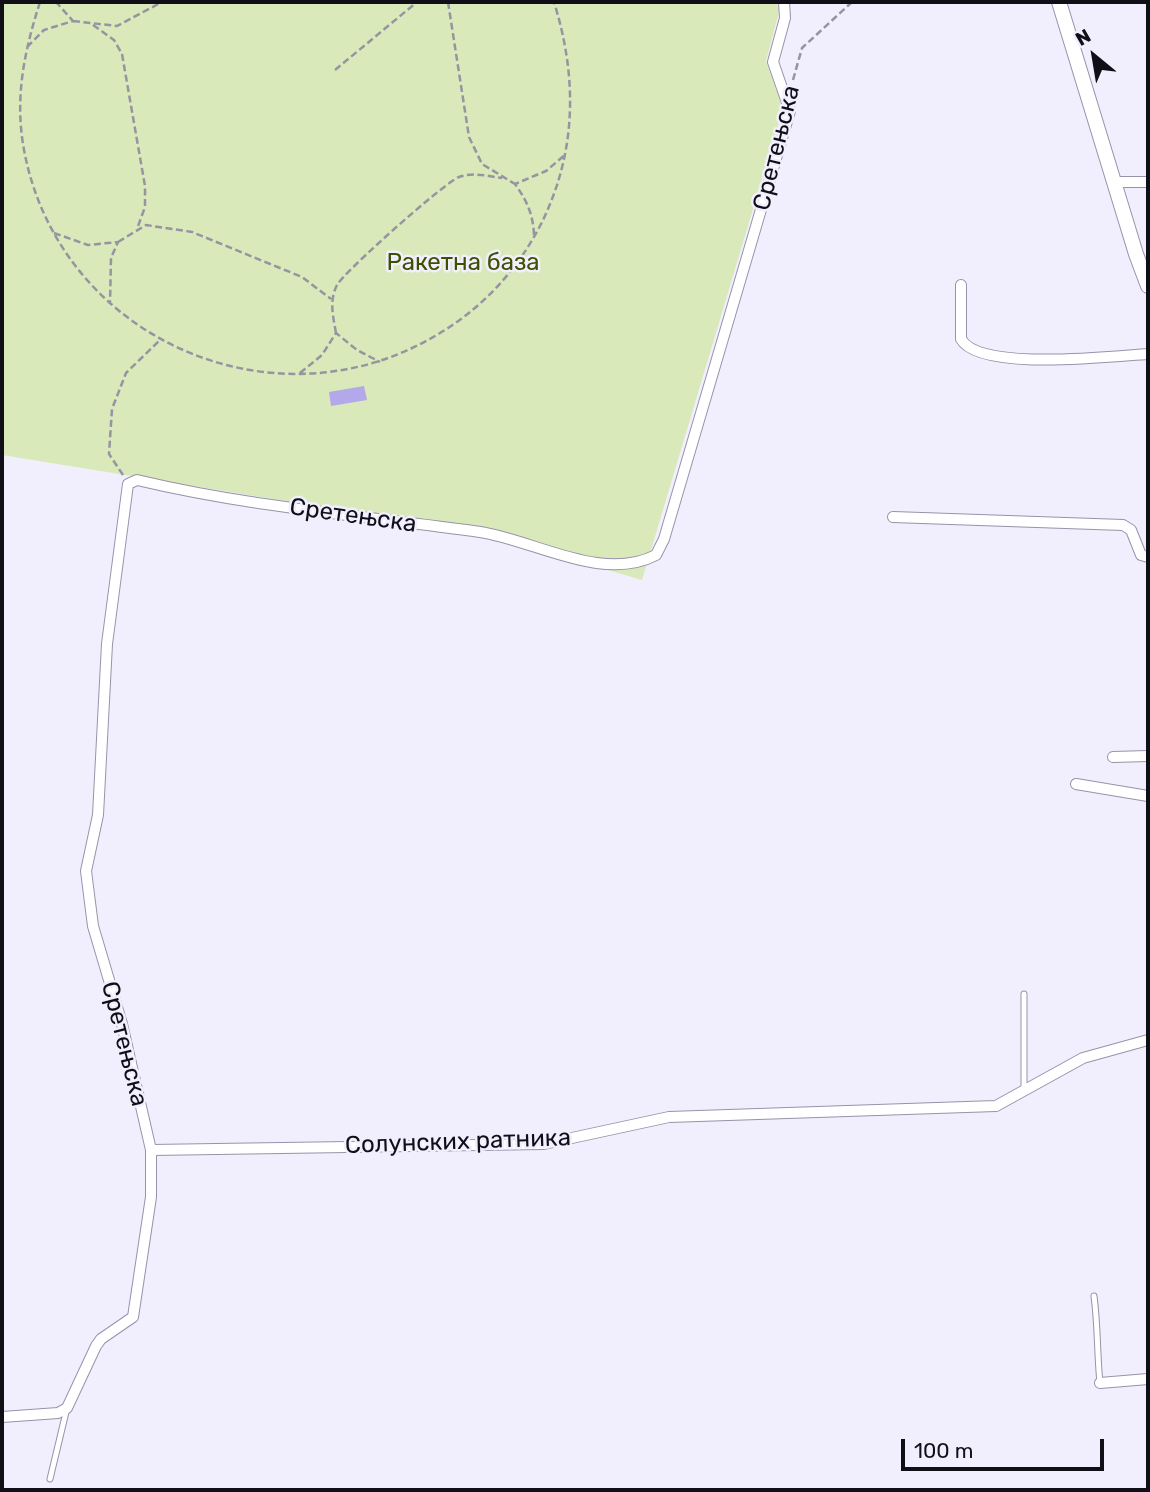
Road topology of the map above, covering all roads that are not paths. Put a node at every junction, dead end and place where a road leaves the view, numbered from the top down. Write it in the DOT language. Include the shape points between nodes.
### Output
graph roads {
  1 [pos="784,2"];
  2 [pos="1059,2"];
  3 [pos="1115,182"];
  4 [pos="1148,182"];
  5 [pos="961,285"];
  6 [pos="1148,286"];
  7 [pos="1148,355"];
  8 [pos="893,517"];
  9 [pos="1148,557"];
  10 [pos="1148,756"];
  11 [pos="1113,757"];
  12 [pos="1076,784"];
  13 [pos="1148,796"];
  14 [pos="1024,994"];
  15 [pos="1148,1040"];
  16 [pos="1024,1090"];
  17 [pos="151,1150"];
  18 [pos="1094,1296"];
  19 [pos="1148,1379"];
  20 [pos="1100,1383"];
  21 [pos="68,1408"];
  22 [pos="2,1417"];
  23 [pos="50,1479"];
  1 -- 17 [label="street, Сретењска" via="785,18 773,54 790,111 656,555 633,564 572,559 483,533 242,503 137,480 128,484 107,645 98,815 86,872 91,917"];
  2 -- 3 [label="street"];
  3 -- 4 [label="street"];
  3 -- 6 [label="street"];
  5 -- 7 [label="street" via="961,339 974,351 1034,361"];
  8 -- 9 [label="street" via="1123,525 1131,530 1141,555"];
  10 -- 11 [label="street"];
  12 -- 13 [label="street"];
  14 -- 16 [label="lane"];
  15 -- 16 [label="street, Солунских ратника" via="1083,1058"];
  16 -- 17 [label="street, Солунских ратника" via="996,1106 669,1117 544,1143"];
  17 -- 21 [label="street" via="151,1197 135,1312 129,1322 101,1339"];
  18 -- 20 [label="lane"];
  19 -- 20 [label="street"];
  21 -- 22 [label="street" via="58,1413"];
  21 -- 23 [label="lane"];
}
